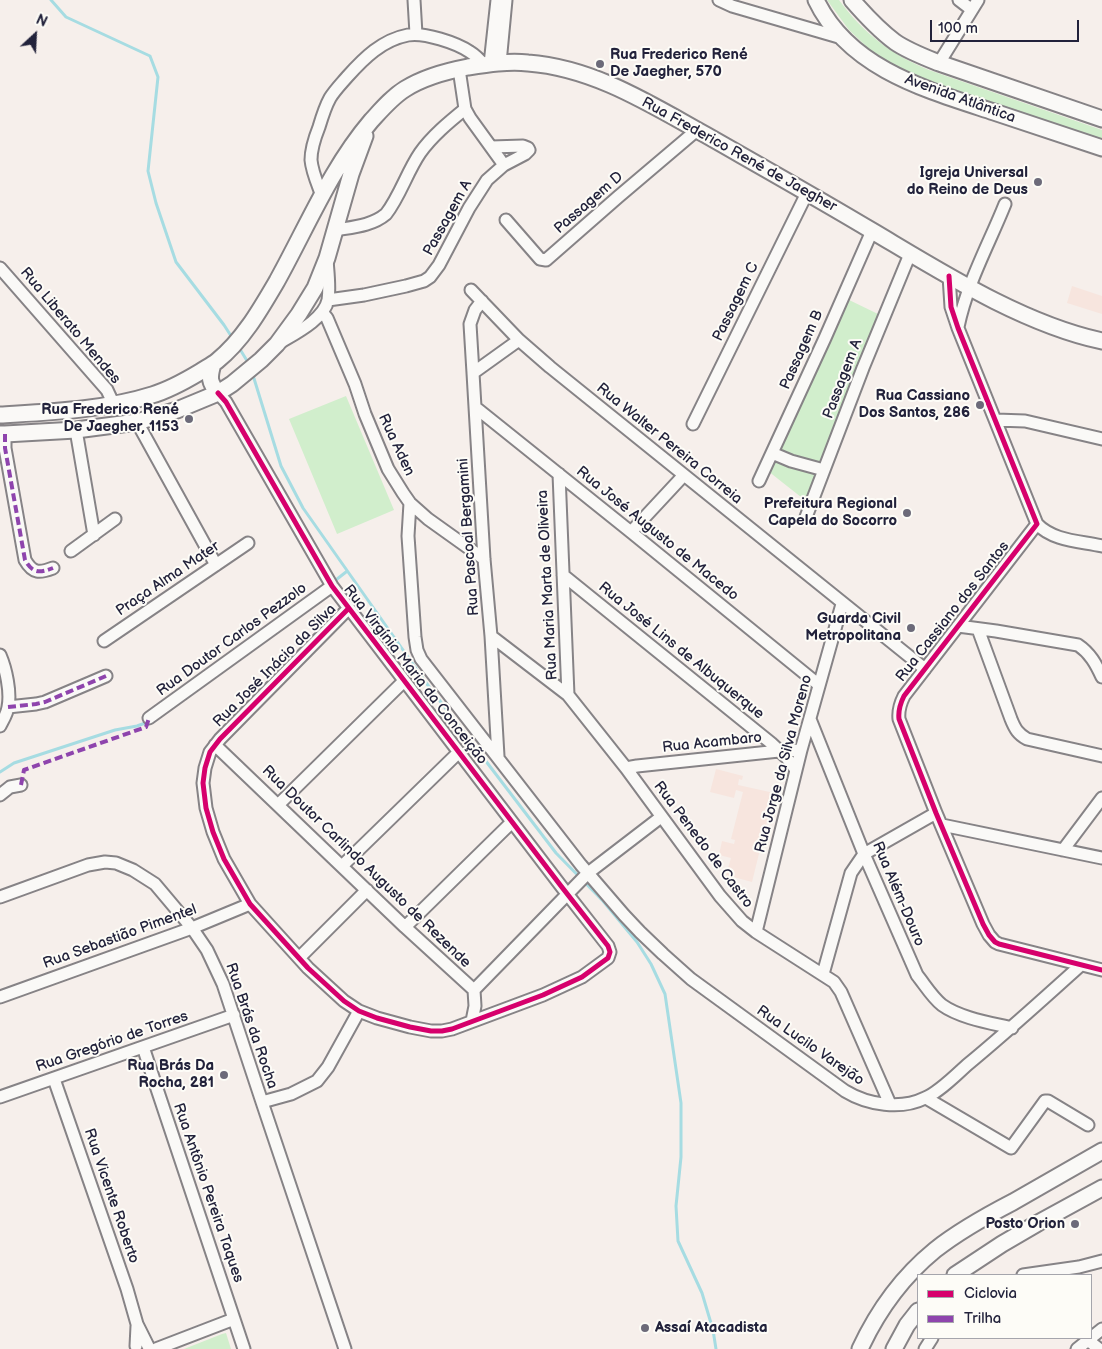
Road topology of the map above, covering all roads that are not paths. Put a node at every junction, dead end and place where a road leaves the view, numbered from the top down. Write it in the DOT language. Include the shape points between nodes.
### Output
graph roads {
  1 [pos="414,0"];
  2 [pos="496,0"];
  3 [pos="506,0"];
  4 [pos="719,0"];
  5 [pos="816,0"];
  6 [pos="852,0"];
  7 [pos="959,0"];
  8 [pos="730,3"];
  9 [pos="975,5"];
  10 [pos="416,34"];
  11 [pos="842,38"];
  12 [pos="939,63"];
  13 [pos="491,64"];
  14 [pos="459,69"];
  15 [pos="465,109"];
  16 [pos="1102,118"];
  17 [pos="369,123"];
  18 [pos="697,130"];
  19 [pos="491,147"];
  20 [pos="1102,148"];
  21 [pos="504,164"];
  22 [pos="807,192"];
  23 [pos="322,196"];
  24 [pos="1005,204"];
  25 [pos="506,220"];
  26 [pos="308,222"];
  27 [pos="334,230"];
  28 [pos="872,231"];
  29 [pos="910,254"];
  30 [pos="327,258"];
  31 [pos="0,268"];
  32 [pos="949,276"];
  33 [pos="969,287"];
  34 [pos="471,290"];
  35 [pos="328,300"];
  36 [pos="482,301"];
  37 [pos="322,312"];
  38 [pos="958,328"];
  39 [pos="519,340"];
  40 [pos="1102,341"];
  41 [pos="278,344"];
  42 [pos="214,363"];
  43 [pos="473,373"];
  44 [pos="218,393"];
  45 [pos="114,405"];
  46 [pos="475,408"];
  47 [pos="7,414"];
  48 [pos="137,422"];
  49 [pos="693,424"];
  50 [pos="998,424"];
  51 [pos="76,430"];
  52 [pos="3,434"];
  53 [pos="1102,439"];
  54 [pos="772,453"];
  55 [pos="824,470"];
  56 [pos="559,474"];
  57 [pos="684,474"];
  58 [pos="759,481"];
  59 [pos="410,503"];
  60 [pos="806,517"];
  61 [pos="115,519"];
  62 [pos="1037,524"];
  63 [pos="631,532"];
  64 [pos="94,535"];
  65 [pos="248,543"];
  66 [pos="1102,546"];
  67 [pos="71,551"];
  68 [pos="484,559"];
  69 [pos="216,564"];
  70 [pos="54,568"];
  71 [pos="563,575"];
  72 [pos="332,586"];
  73 [pos="842,604"];
  74 [pos="348,609"];
  75 [pos="958,626"];
  76 [pos="978,629"];
  77 [pos="491,636"];
  78 [pos="104,641"];
  79 [pos="1,661"];
  80 [pos="925,670"];
  81 [pos="106,676"];
  82 [pos="1102,677"];
  83 [pos="404,681"];
  84 [pos="819,685"];
  85 [pos="568,695"];
  86 [pos="8,706"];
  87 [pos="150,718"];
  88 [pos="810,718"];
  89 [pos="0,726"];
  90 [pos="215,745"];
  91 [pos="802,750"];
  92 [pos="779,751"];
  93 [pos="459,752"];
  94 [pos="498,756"];
  95 [pos="1102,756"];
  96 [pos="626,768"];
  97 [pos="796,770"];
  98 [pos="21,785"];
  99 [pos="0,795"];
  100 [pos="1102,798"];
  101 [pos="278,805"];
  102 [pos="936,813"];
  103 [pos="661,817"];
  104 [pos="512,822"];
  105 [pos="942,825"];
  106 [pos="1064,850"];
  107 [pos="864,854"];
  108 [pos="1102,858"];
  109 [pos="342,866"];
  110 [pos="586,875"];
  111 [pos="367,890"];
  112 [pos="570,891"];
  113 [pos="0,897"];
  114 [pos="250,904"];
  115 [pos="405,927"];
  116 [pos="192,928"];
  117 [pos="756,932"];
  118 [pos="299,958"];
  119 [pos="608,958"];
  120 [pos="1081,965"];
  121 [pos="1102,970"];
  122 [pos="823,974"];
  123 [pos="474,990"];
  124 [pos="0,997"];
  125 [pos="359,1011"];
  126 [pos="234,1015"];
  127 [pos="472,1021"];
  128 [pos="1012,1028"];
  129 [pos="142,1047"];
  130 [pos="54,1079"];
  131 [pos="0,1097"];
  132 [pos="926,1098"];
  133 [pos="262,1102"];
  134 [pos="890,1104"];
  135 [pos="1088,1125"];
  136 [pos="1102,1151"];
  137 [pos="1102,1188"];
  138 [pos="1102,1261"];
  139 [pos="957,1274"];
  140 [pos="1029,1274"];
  141 [pos="917,1312"];
  142 [pos="234,1319"];
  143 [pos="137,1324"];
  144 [pos="1102,1329"];
  145 [pos="1092,1338"];
  146 [pos="1089,1341"];
  147 [pos="134,1348"];
  148 [pos="149,1349"];
  149 [pos="156,1349"];
  150 [pos="244,1349"];
  151 [pos="345,1349"];
  152 [pos="860,1349"];
  153 [pos="894,1349"];
  154 [pos="1078,1349"];
  155 [pos="1099,1349"];
  1 -- 10 [label="street"];
  2 -- 13 [label="street"];
  3 -- 13 [label="street"];
  4 -- 8 [label="street"];
  5 -- 11 [label="main road, Avenida Atlântica"];
  6 -- 12 [label="main road, Avenida Atlântica" via="896,42"];
  7 -- 9 [label="street"];
  8 -- 11 [label="street"];
  9 -- 12 [label="street"];
  10 -- 13 [label="street" via="453,43"];
  10 -- 23 [label="street" via="376,48 329,100 311,160"];
  11 -- 20 [label="main road, Avenida Atlântica" via="888,72 929,90"];
  12 -- 16 [label="main road, Avenida Atlântica"];
  13 -- 14 [label="main road, Rua Frederico René de Jaegher"];
  13 -- 18 [label="main road, Rua Frederico René de Jaegher" via="537,64 583,73 623,90"];
  14 -- 15 [label="street"];
  14 -- 17 [label="main road, Rua Frederico René de Jaegher" via="406,88"];
  15 -- 19 [label="street"];
  15 -- 27 [label="street" via="420,153 386,214 364,225"];
  17 -- 23 [label="main road, Rua Frederico René de Jaegher" via="351,146"];
  17 -- 27 [label="main road, Rua Frederico René de Jaegher"];
  18 -- 22 [label="main road, Rua Frederico René de Jaegher"];
  18 -- 25 [label="street, Passagem D" via="544,261"];
  19 -- 21 [label="street"];
  19 -- 21 [label="street, Passagem A" via="528,148 525,154"];
  21 -- 35 [label="street, Passagem A" via="478,193 430,277 406,286"];
  22 -- 28 [label="main road, Rua Frederico René de Jaegher"];
  22 -- 49 [label="street, Passagem C"];
  23 -- 26 [label="main road, Rua Frederico René de Jaegher"];
  24 -- 33 [label="street"];
  26 -- 27 [label="main road" via="318,218 329,223"];
  26 -- 42 [label="main road, Rua Frederico René de Jaegher" via="251,324"];
  27 -- 30 [label="main road, Rua Frederico René de Jaegher"];
  28 -- 29 [label="main road, Rua Frederico René de Jaegher"];
  28 -- 54 [label="street, Passagem B"];
  29 -- 32 [label="main road, Rua Frederico René de Jaegher"];
  29 -- 55 [label="street, Passagem A"];
  30 -- 35 [label="street, Rua Frederico René de Jaegher"];
  30 -- 41 [label="main road, Rua Frederico René de Jaegher" via="315,288"];
  31 -- 45 [label="street, Rua Liberato Mendes" via="107,390"];
  32 -- 33 [label="main road, Rua Frederico René de Jaegher"];
  32 -- 38 [label="street" via="951,307"];
  33 -- 38 [label="street"];
  33 -- 40 [label="main road, Rua Frederico René de Jaegher" via="1054,328"];
  34 -- 36 [label="street, Rua Walter Pereira Correia"];
  35 -- 37 [label="street, Rua Frederico René de Jaegher"];
  36 -- 39 [label="street, Rua Walter Pereira Correia"];
  36 -- 43 [label="street, Rua Pascoal Bergamini" via="474,310 470,324"];
  37 -- 41 [label="street, Rua Frederico René de Jaegher"];
  37 -- 59 [label="street, Rua Aden" via="355,384 388,469"];
  38 -- 50 [label="street"];
  39 -- 43 [label="street"];
  39 -- 57 [label="street, Rua Walter Pereira Correia"];
  41 -- 44 [label="main road, Rua Frederico René de Jaegher"];
  42 -- 44 [label="main road" via="210,382"];
  42 -- 45 [label="main road, Rua Frederico René de Jaegher" via="167,389"];
  43 -- 46 [label="street, Rua Pascoal Bergamini"];
  44 -- 48 [label="main road, Rua Frederico René de Jaegher"];
  44 -- 72 [label="street, Rua Virgínia Maria da Conceição"];
  45 -- 47 [label="main road, Rua Frederico René de Jaegher"];
  46 -- 56 [label="street, Rua José Augusto de Macedo"];
  46 -- 68 [label="street, Rua Pascoal Bergamini"];
  47 -- 52 [label="main road" via="9,423"];
  48 -- 51 [label="main road, Rua Frederico René de Jaegher"];
  48 -- 69 [label="street"];
  50 -- 53 [label="street" via="1025,421"];
  50 -- 62 [label="street"];
  51 -- 52 [label="main road, Rua Frederico René de Jaegher"];
  51 -- 64 [label="street"];
  52 -- 70 [label="street" via="25,560 38,572"];
  54 -- 55 [label="street"];
  54 -- 58 [label="street, Passagem B"];
  55 -- 60 [label="street, Passagem A"];
  56 -- 63 [label="street, Rua José Augusto de Macedo"];
  56 -- 71 [label="street, Rua Maria Marta de Oliveira"];
  57 -- 63 [label="street"];
  57 -- 73 [label="street, Rua Walter Pereira Correia"];
  59 -- 68 [label="street, Rua Aden"];
  59 -- 94 [label="street, Rua Virgínia Maria da Conceição" via="408,536 417,650"];
  61 -- 64 [label="street"];
  62 -- 66 [label="street" via="1056,536"];
  62 -- 75 [label="street, Rua Cassiano dos Santos"];
  63 -- 84 [label="street, Rua José Augusto de Macedo"];
  64 -- 67 [label="street"];
  65 -- 69 [label="street, Praça Alma Mater"];
  68 -- 77 [label="street, Rua Pascoal Bergamini"];
  69 -- 78 [label="street, Praça Alma Mater"];
  71 -- 85 [label="street, Rua Maria Marta de Oliveira"];
  71 -- 92 [label="street, Rua José Lins de Albuquerque"];
  72 -- 74 [label="street, Rua Virgínia Maria da Conceição"];
  72 -- 87 [label="street, Rua Doutor Carlos Pezzolo"];
  73 -- 80 [label="street, Rua Walter Pereira Correia"];
  73 -- 84 [label="street, Rua Jorge da Silva Moreno"];
  74 -- 83 [label="street, Rua Virgínia Maria da Conceição"];
  74 -- 90 [label="street, Rua José Inácio da Silva"];
  75 -- 76 [label="street"];
  75 -- 80 [label="street, Rua Cassiano dos Santos"];
  76 -- 82 [label="street" via="1078,645 1093,658"];
  76 -- 95 [label="street" via="1019,734 1028,739"];
  77 -- 85 [label="street, Rua Penedo de Castro"];
  77 -- 94 [label="street, Rua Pascoal Bergamini"];
  79 -- 86 [label="street"];
  80 -- 102 [label="street, Rua Cassiano dos Santos" via="904,696 898,712"];
  81 -- 86 [label="street" via="45,702"];
  83 -- 93 [label="street, Rua Virgínia Maria da Conceição"];
  83 -- 101 [label="street"];
  84 -- 88 [label="street, Rua Jorge da Silva Moreno"];
  85 -- 96 [label="street, Rua Penedo de Castro"];
  86 -- 89 [label="street"];
  88 -- 91 [label="street, Rua Jorge da Silva Moreno"];
  88 -- 107 [label="street, Rua Além-Douro"];
  90 -- 101 [label="street, Rua Doutor Carlindo Augusto de Rezende"];
  90 -- 114 [label="street, Rua José Inácio da Silva" via="205,768 206,808 224,859"];
  91 -- 92 [label="street, Rua Acambaro"];
  91 -- 97 [label="street, Rua Jorge da Silva Moreno"];
  92 -- 96 [label="street, Rua Acambaro"];
  92 -- 97 [label="street, Rua José Lins de Albuquerque"];
  93 -- 104 [label="street, Rua Virgínia Maria da Conceição"];
  93 -- 109 [label="street"];
  94 -- 110 [label="street, Rua Virgínia Maria da Conceição"];
  96 -- 103 [label="street, Rua Penedo de Castro"];
  97 -- 117 [label="street, Rua Jorge da Silva Moreno"];
  98 -- 99 [label="street" via="10,787"];
  100 -- 106 [label="street"];
  101 -- 109 [label="street, Rua Doutor Carlindo Augusto de Rezende"];
  102 -- 105 [label="street, Rua Cassiano dos Santos"];
  102 -- 107 [label="street"];
  103 -- 110 [label="street"];
  103 -- 117 [label="street, Rua Penedo de Castro" via="731,909"];
  104 -- 112 [label="street, Rua Virgínia Maria da Conceição"];
  104 -- 115 [label="street"];
  105 -- 106 [label="street"];
  105 -- 120 [label="street, Rua Cassiano dos Santos" via="992,939 999,944"];
  106 -- 108 [label="street"];
  107 -- 122 [label="street" via="851,873"];
  107 -- 128 [label="street, Rua Além-Douro" via="909,957 928,990 951,1009"];
  109 -- 111 [label="street, Rua Doutor Carlindo Augusto de Rezende"];
  110 -- 112 [label="street"];
  110 -- 134 [label="street, Rua Lucilo Varejão" via="691,979 845,1091 871,1103"];
  111 -- 115 [label="street, Rua Doutor Carlindo Augusto de Rezende"];
  111 -- 118 [label="street"];
  112 -- 119 [label="street, Rua Virgínia Maria da Conceição" via="608,946"];
  112 -- 123 [label="street"];
  113 -- 116 [label="street, Rua Brás da Rocha" via="88,864 105,862 133,870 155,884"];
  114 -- 116 [label="street, Rua Sebastião Pimentel"];
  114 -- 118 [label="street, Rua José Inácio da Silva"];
  115 -- 123 [label="street, Rua Doutor Carlindo Augusto de Rezende"];
  116 -- 124 [label="street, Rua Sebastião Pimentel"];
  116 -- 126 [label="street, Rua Brás da Rocha" via="217,970"];
  117 -- 122 [label="street, Rua Penedo de Castro"];
  118 -- 125 [label="street, Rua José Inácio da Silva" via="329,988"];
  119 -- 127 [label="street, Rua José Inácio da Silva" via="582,977 557,989"];
  120 -- 121 [label="street, Rua Cassiano dos Santos"];
  120 -- 128 [label="street, Rua Lucilo Varejão"];
  122 -- 134 [label="street, Rua Penedo de Castro" via="840,988"];
  123 -- 127 [label="street, Rua Doutor Carlindo Augusto de Rezende"];
  125 -- 127 [label="street, Rua José Inácio da Silva" via="410,1028 431,1031 452,1029"];
  125 -- 133 [label="street" via="317,1082"];
  126 -- 129 [label="street, Rua Gregório de Torres"];
  126 -- 133 [label="street, Rua Brás da Rocha"];
  128 -- 132 [label="street, Rua Lucilo Varejão"];
  129 -- 130 [label="street, Rua Gregório de Torres"];
  129 -- 142 [label="street, Rua Antônio Pereira Taques"];
  130 -- 131 [label="street, Rua Gregório de Torres"];
  130 -- 143 [label="street, Rua Vicente Roberto"];
  132 -- 134 [label="street, Rua Lucilo Varejão"];
  132 -- 135 [label="street" via="1011,1148 1045,1101"];
  133 -- 151 [label="street, Rua Brás da Rocha"];
  136 -- 152 [label="main road" via="987,1216 935,1250 910,1273 883,1306"];
  137 -- 139 [label="main road" via="1002,1244"];
  138 -- 140 [label="street"];
  141 -- 153 [label="main road"];
  142 -- 149 [label="street"];
  142 -- 150 [label="street, Rua Antônio Pereira Taques"];
  143 -- 147 [label="street, Rua Vicente Roberto"];
  143 -- 148 [label="street, Rua Vicente Roberto"];
  144 -- 145 [label="street"];
  146 -- 154 [label="street"];
  146 -- 155 [label="street"];
  147 -- 148 [label="street, Rua Vicente Roberto" via="142,1345"];
}
